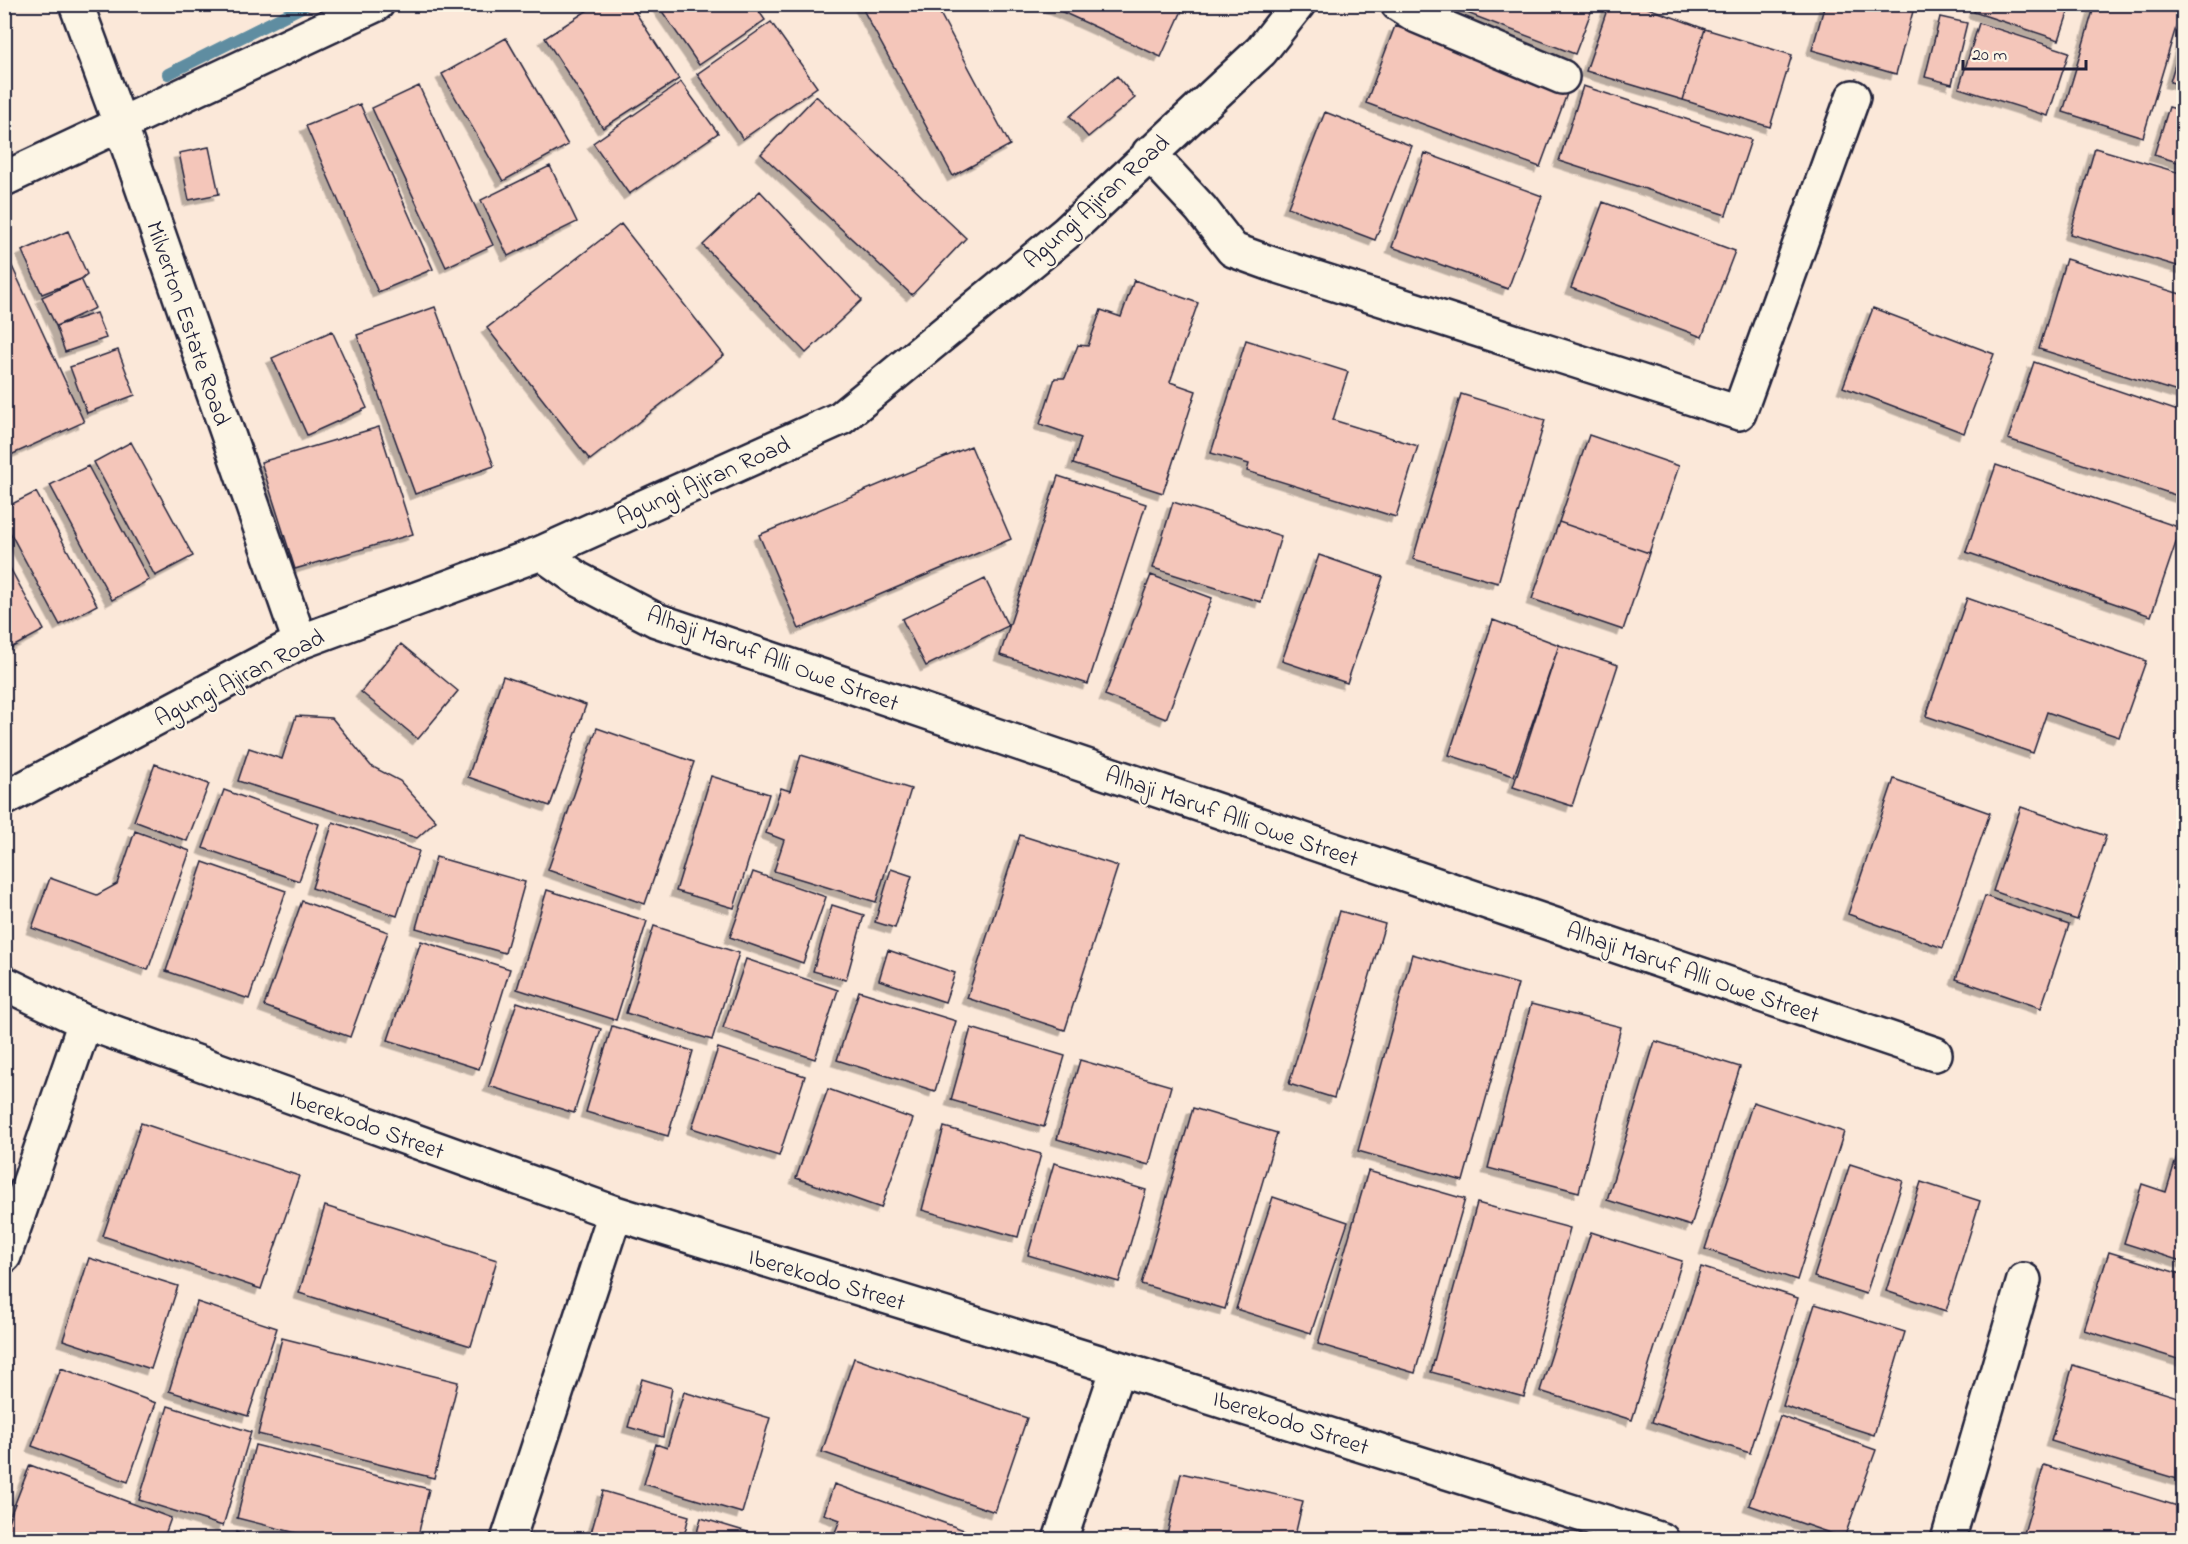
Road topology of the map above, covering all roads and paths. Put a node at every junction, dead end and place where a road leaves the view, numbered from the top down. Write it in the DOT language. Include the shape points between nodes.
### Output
graph roads {
  1 [pos="76,4"];
  2 [pos="377,4"];
  3 [pos="1298,4"];
  4 [pos="1398,4"];
  5 [pos="1562,76"];
  6 [pos="1853,97"];
  7 [pos="121,126"];
  8 [pos="1149,153"];
  9 [pos="4,179"];
  10 [pos="541,553"];
  11 [pos="300,642"];
  12 [pos="4,798"];
  13 [pos="4,983"];
  14 [pos="85,1022"];
  15 [pos="1935,1054"];
  16 [pos="615,1214"];
  17 [pos="4,1256"];
  18 [pos="2024,1280"];
  19 [pos="1118,1368"];
  20 [pos="508,1539"];
  21 [pos="1060,1539"];
  22 [pos="1662,1539"];
  23 [pos="1948,1539"];
  1 -- 7 [label="street, Milverton Estate Road"];
  2 -- 7 [label="street"];
  3 -- 8 [label="street, Agungi Ajiran Road" via="1260,51"];
  4 -- 5 [label="street" via="1417,16"];
  6 -- 8 [label="street" via="1739,413 1233,250"];
  7 -- 9 [label="street"];
  7 -- 11 [label="street, Milverton Estate Road"];
  8 -- 10 [label="street, Agungi Ajiran Road" via="1066,232 841,418"];
  10 -- 11 [label="street, Agungi Ajiran Road"];
  10 -- 15 [label="street, Alhaji Maruf Alli Owe Street" via="578,579 656,620"];
  11 -- 12 [label="street, Agungi Ajiran Road"];
  13 -- 14 [label="street, Iberekodo Street"];
  14 -- 16 [label="street, Iberekodo Street"];
  14 -- 17 [label="street"];
  16 -- 19 [label="street, Iberekodo Street"];
  16 -- 20 [label="street"];
  18 -- 23 [label="street"];
  19 -- 21 [label="street"];
  19 -- 22 [label="street, Iberekodo Street"];
}
